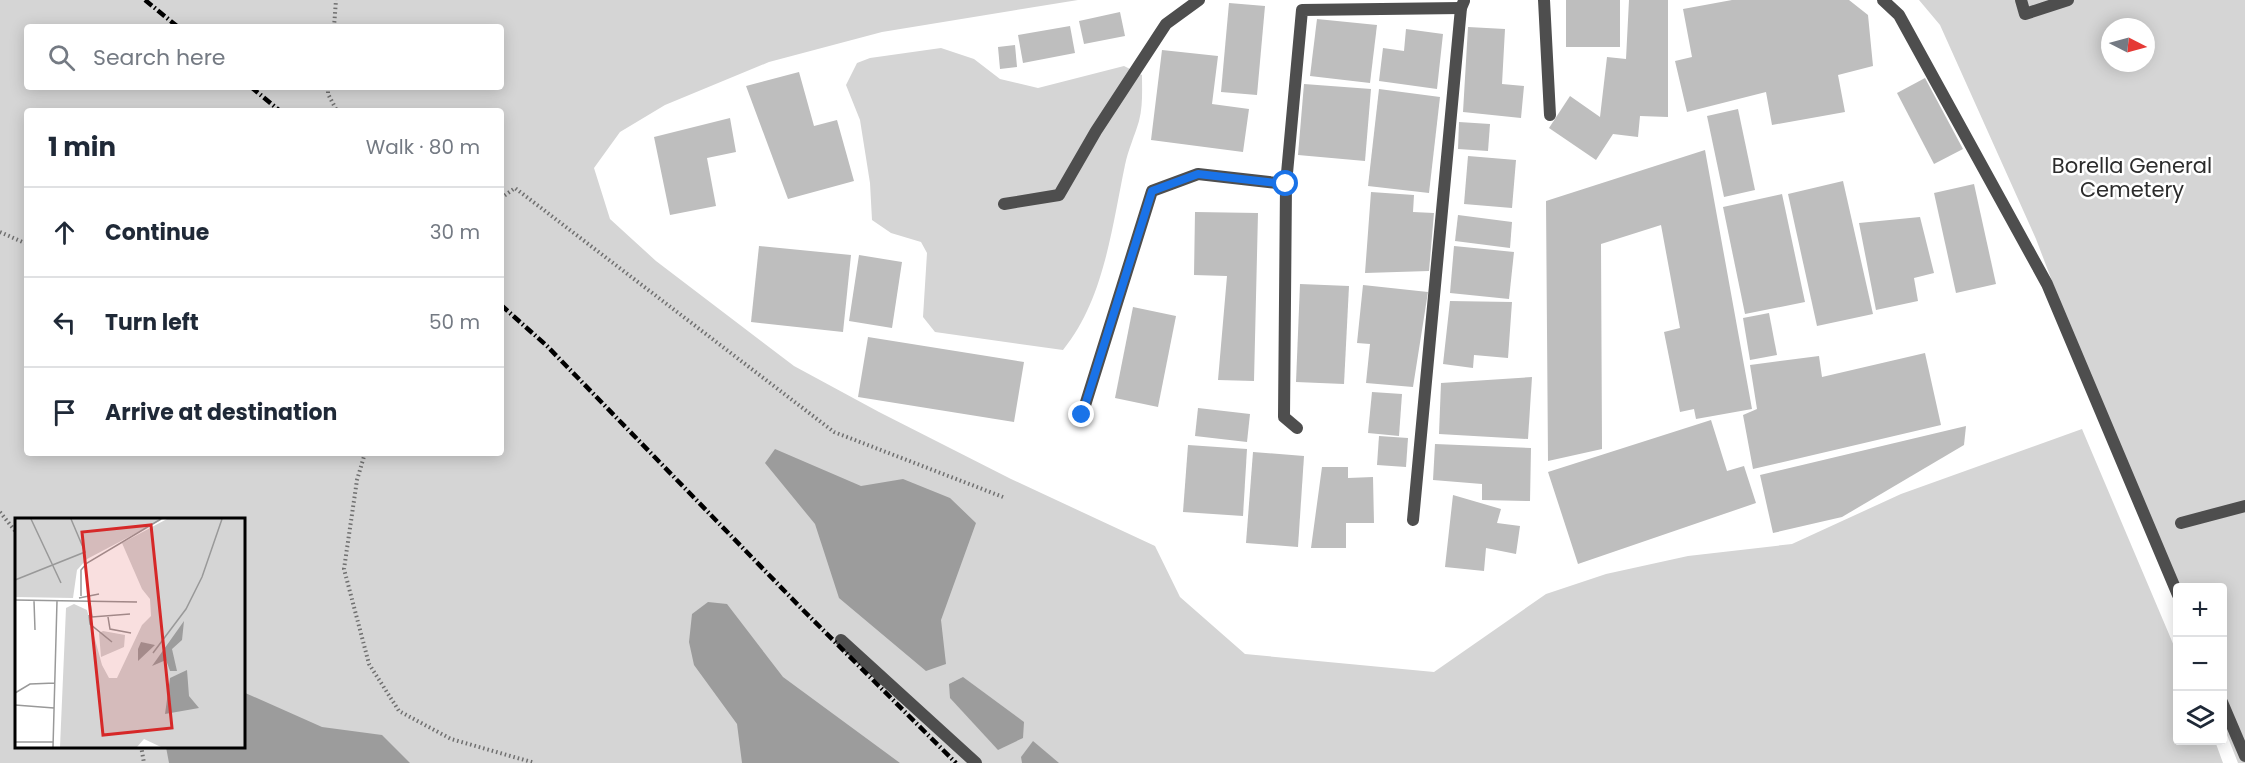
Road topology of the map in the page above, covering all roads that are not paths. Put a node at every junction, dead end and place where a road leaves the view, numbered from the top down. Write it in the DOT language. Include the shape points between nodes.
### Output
graph roads {
  1 [pos="1200,0"];
  2 [pos="1544,0"];
  3 [pos="1883,0"];
  4 [pos="2021,0"];
  5 [pos="2068,0"];
  6 [pos="1463,4"];
  7 [pos="1550,115"];
  8 [pos="1286,184"];
  9 [pos="1004,204"];
  10 [pos="1082,415"];
  11 [pos="1297,428"];
  12 [pos="2245,506"];
  13 [pos="1413,520"];
  14 [pos="2181,523"];
  15 [pos="2173,583"];
  16 [pos="841,640"];
  17 [pos="2227,712"];
  18 [pos="2245,756"];
  19 [pos="976,763"];
  1 -- 9 [label="street" via="1166,24 1059,195"];
  2 -- 7 [label="street"];
  3 -- 15 [label="street" via="1899,15 2047,284"];
  4 -- 5 [label="street" via="2025,14"];
  6 -- 8 [label="street" via="1302,10"];
  6 -- 13 [label="street"];
  8 -- 10 [label="street" via="1198,174 1152,191"];
  8 -- 11 [label="street" via="1284,417"];
  12 -- 14 [label="street"];
  16 -- 19 [label="street"];
  17 -- 18 [label="street"];
}
